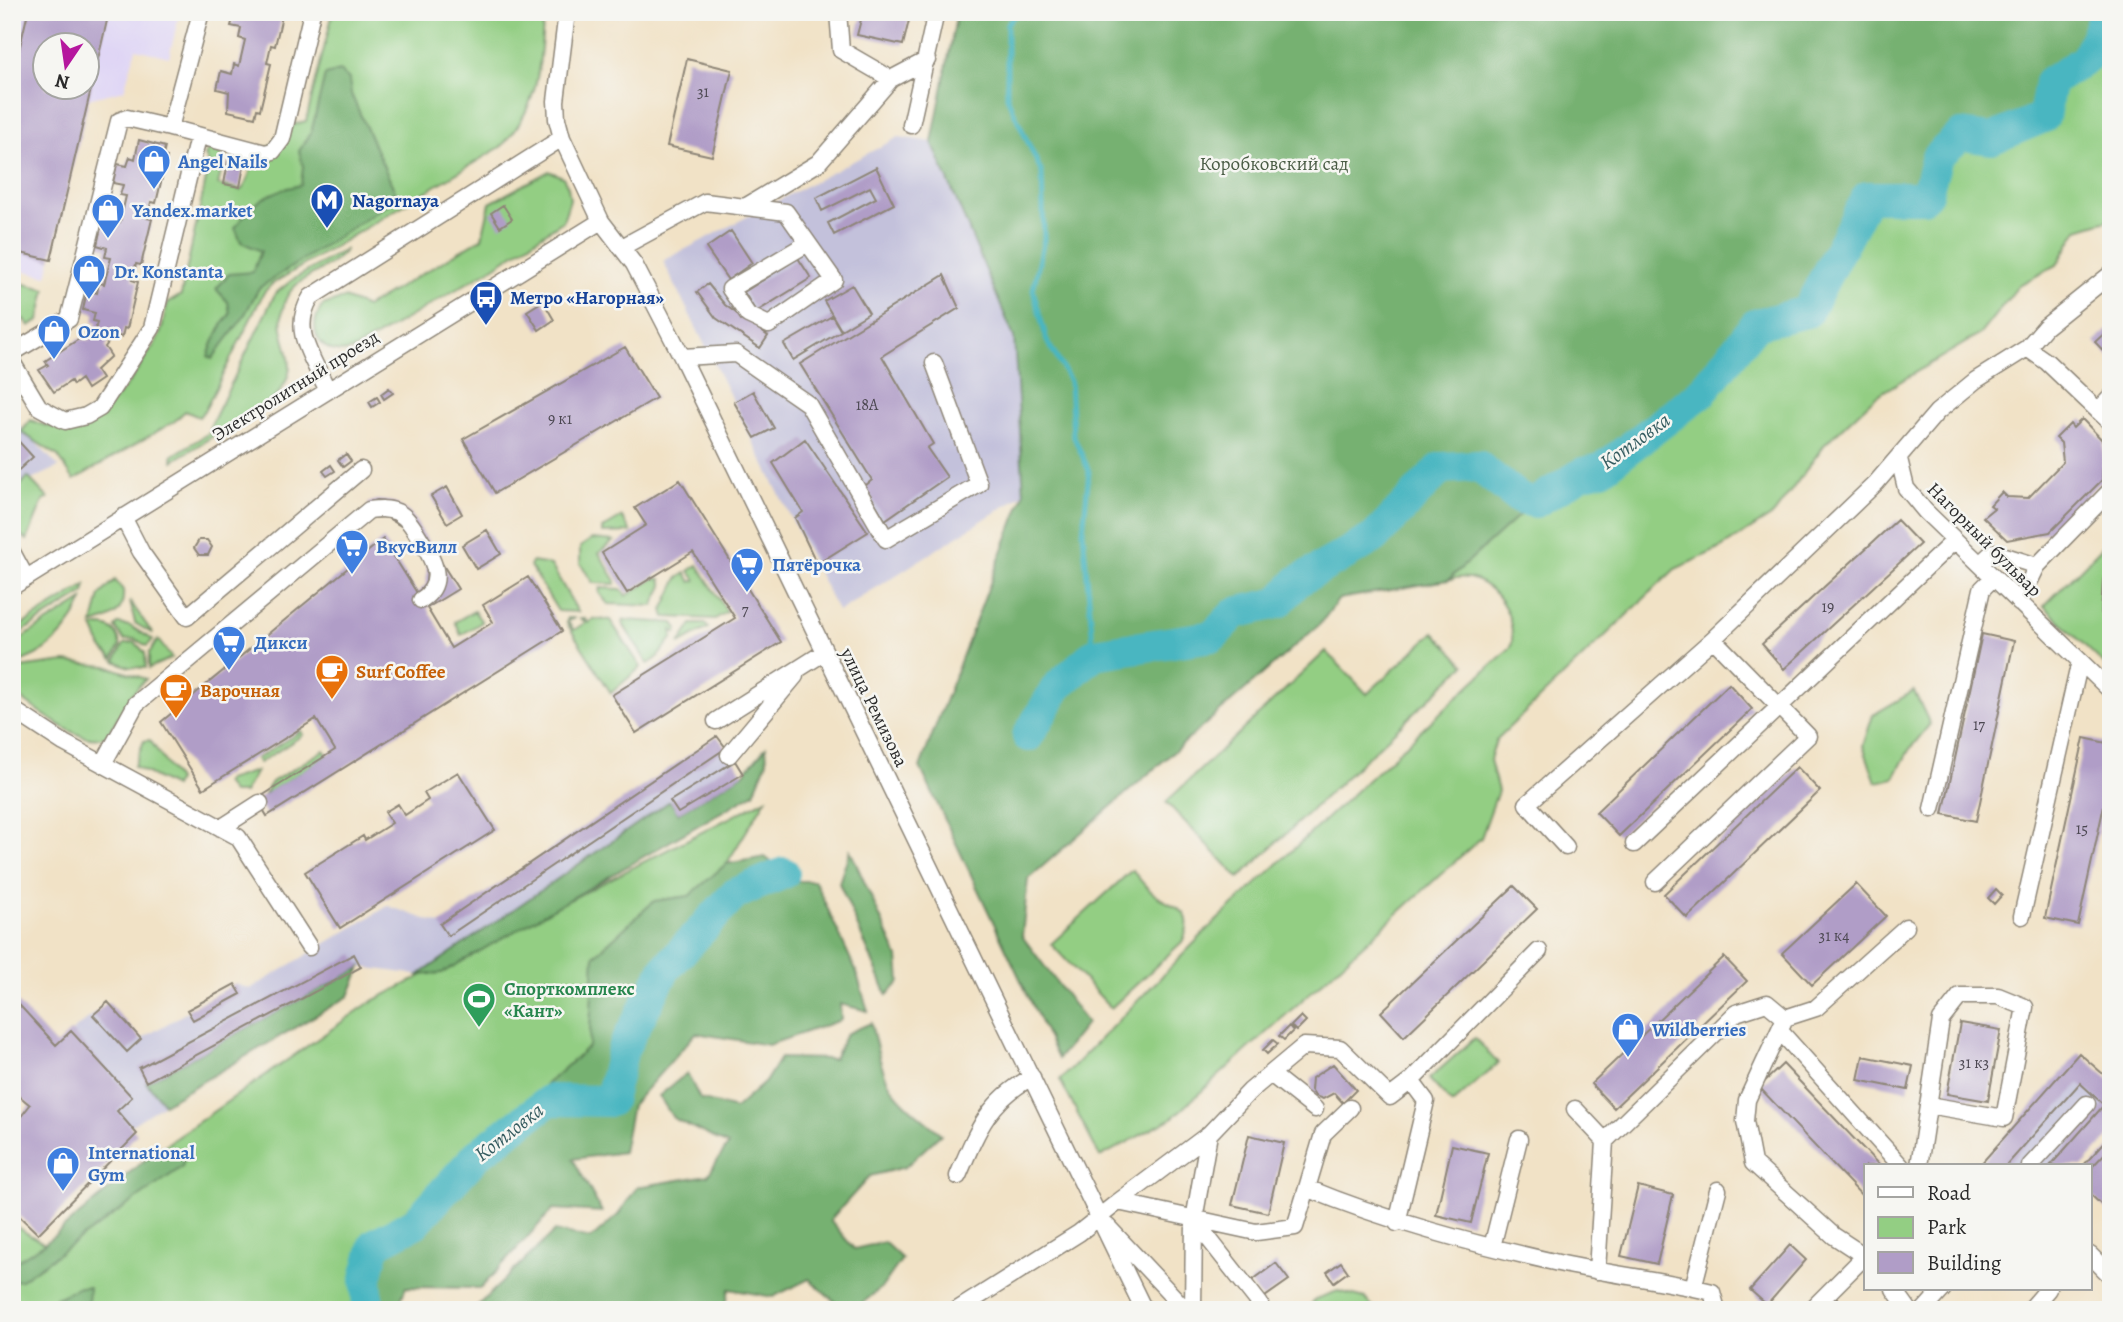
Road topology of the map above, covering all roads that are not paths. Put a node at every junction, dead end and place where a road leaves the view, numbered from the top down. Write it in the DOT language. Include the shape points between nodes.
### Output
graph roads {
  1 [pos="201,12"];
  2 [pos="312,12"];
  3 [pos="567,12"];
  4 [pos="838,12"];
  5 [pos="936,12"];
  6 [pos="927,60"];
  7 [pos="891,79"];
  8 [pos="911,125"];
  9 [pos="170,128"];
  10 [pos="198,137"];
  11 [pos="562,138"];
  12 [pos="746,207"];
  13 [pos="601,221"];
  14 [pos="808,243"];
  15 [pos="622,247"];
  16 [pos="2111,274"];
  17 [pos="2027,348"];
  18 [pos="12,353"];
  19 [pos="682,357"];
  20 [pos="12,362"];
  21 [pos="934,363"];
  22 [pos="327,389"];
  23 [pos="2111,397"];
  24 [pos="2098,411"];
  25 [pos="2111,423"];
  26 [pos="1899,459"];
  27 [pos="361,470"];
  28 [pos="2111,490"];
  29 [pos="123,517"];
  30 [pos="1955,540"];
  31 [pos="12,552"];
  32 [pos="1980,564"];
  33 [pos="2038,566"];
  34 [pos="1993,578"];
  35 [pos="19,583"];
  36 [pos="421,600"];
  37 [pos="2020,603"];
  38 [pos="1713,639"];
  39 [pos="825,652"];
  40 [pos="2080,661"];
  41 [pos="803,666"];
  42 [pos="2111,691"];
  43 [pos="1782,707"];
  44 [pos="12,709"];
  45 [pos="716,721"];
  46 [pos="729,755"];
  47 [pos="103,764"];
  48 [pos="262,807"];
  49 [pos="1932,809"];
  50 [pos="225,831"];
  51 [pos="1634,844"];
  52 [pos="1566,847"];
  53 [pos="1656,881"];
  54 [pos="2022,916"];
  55 [pos="1906,927"];
  56 [pos="309,947"];
  57 [pos="1539,951"];
  58 [pos="1782,1025"];
  59 [pos="1272,1075"];
  60 [pos="1032,1077"];
  61 [pos="1411,1081"];
  62 [pos="2087,1104"];
  63 [pos="1928,1105"];
  64 [pos="1350,1108"];
  65 [pos="1315,1109"];
  66 [pos="1576,1109"];
  67 [pos="1209,1134"];
  68 [pos="1518,1139"];
  69 [pos="1605,1141"];
  70 [pos="1900,1164"];
  71 [pos="1919,1164"];
  72 [pos="2032,1164"];
  73 [pos="958,1176"];
  74 [pos="1307,1188"];
  75 [pos="1718,1190"];
  76 [pos="1118,1202"];
  77 [pos="1100,1219"];
  78 [pos="1194,1220"];
  79 [pos="1398,1223"];
  80 [pos="1492,1247"];
  81 [pos="1864,1255"];
  82 [pos="1864,1257"];
  83 [pos="2092,1257"];
  84 [pos="1597,1271"];
  85 [pos="2111,1276"];
  86 [pos="1693,1287"];
  87 [pos="1895,1290"];
  88 [pos="1942,1290"];
  89 [pos="2045,1290"];
  90 [pos="1260,1304"];
  91 [pos="1814,1307"];
  92 [pos="1185,1308"];
  93 [pos="957,1310"];
  94 [pos="1143,1310"];
  95 [pos="1717,1310"];
  96 [pos="1909,1310"];
  97 [pos="1924,1310"];
  98 [pos="2029,1310"];
  1 -- 9 [label="street"];
  2 -- 10 [label="street" via="279,145 273,151 257,153"];
  3 -- 11 [label="street, улица Ремизова" via="556,101"];
  4 -- 7 [label="street" via="841,50"];
  5 -- 6 [label="street"];
  6 -- 7 [label="street"];
  6 -- 8 [label="street"];
  7 -- 12 [label="street" via="818,163"];
  9 -- 10 [label="street"];
  9 -- 18 [label="street" via="127,118 119,121 69,319"];
  10 -- 20 [label="street" via="152,328 100,408 65,421 39,407"];
  11 -- 13 [label="street, улица Ремизова"];
  11 -- 22 [label="street" via="312,297 302,310 300,329"];
  12 -- 14 [label="street" via="786,212"];
  12 -- 15 [label="street" via="705,202"];
  13 -- 15 [label="street, улица Ремизова"];
  13 -- 22 [label="street, Электролитный проезд"];
  14 -- 14 [label="street" via="834,280 769,326 748,315 730,289"];
  15 -- 19 [label="street, улица Ремизова"];
  16 -- 17 [label="street" via="2045,327"];
  17 -- 24 [label="street"];
  17 -- 26 [label="street" via="1937,412"];
  19 -- 21 [label="street" via="736,354 808,404 886,539 979,484"];
  19 -- 39 [label="street, улица Ремизова"];
  22 -- 29 [label="street, Электролитный проезд"];
  23 -- 24 [label="street"];
  24 -- 25 [label="street"];
  26 -- 30 [label="street, Нагорный бульвар" via="1906,488"];
  26 -- 38 [label="street"];
  27 -- 29 [label="street" via="187,617 141,552"];
  28 -- 33 [label="street"];
  29 -- 35 [label="street, Электролитный проезд"];
  30 -- 32 [label="street, Нагорный бульвар"];
  30 -- 43 [label="street"];
  31 -- 35 [label="street"];
  32 -- 33 [label="street" via="1993,552"];
  32 -- 34 [label="street, Нагорный бульвар"];
  33 -- 37 [label="street"];
  34 -- 37 [label="street, Нагорный бульвар"];
  34 -- 49 [label="street" via="1982,589"];
  36 -- 47 [label="street" via="433,589 434,561 404,517 387,509 369,510 136,704"];
  37 -- 40 [label="street, Нагорный бульвар"];
  38 -- 43 [label="street"];
  38 -- 52 [label="street" via="1527,804"];
  39 -- 41 [label="street"];
  39 -- 60 [label="street, улица Ремизова"];
  40 -- 42 [label="street, Нагорный бульвар"];
  40 -- 54 [label="street"];
  41 -- 45 [label="street"];
  41 -- 46 [label="street"];
  43 -- 51 [label="street"];
  43 -- 53 [label="street" via="1808,736"];
  44 -- 47 [label="street"];
  47 -- 50 [label="street"];
  48 -- 50 [label="street"];
  50 -- 56 [label="street" via="238,837"];
  55 -- 58 [label="street" via="1816,1008"];
  57 -- 61 [label="street"];
  58 -- 69 [label="street" via="1768,1003 1736,1013"];
  58 -- 70 [label="street"];
  58 -- 81 [label="street" via="1747,1100 1745,1121 1753,1163 1834,1236"];
  59 -- 61 [label="street" via="1304,1046 1340,1048 1390,1097"];
  59 -- 65 [label="street"];
  59 -- 67 [label="street"];
  60 -- 73 [label="street" via="989,1111"];
  60 -- 77 [label="street, улица Ремизова"];
  61 -- 79 [label="street" via="1426,1101"];
  62 -- 72 [label="street"];
  63 -- 63 [label="street" via="1941,1020 1960,996 1998,996 2025,1007 2004,1118"];
  63 -- 71 [label="street"];
  64 -- 74 [label="street" via="1323,1134"];
  66 -- 69 [label="street"];
  67 -- 76 [label="street"];
  67 -- 78 [label="street"];
  68 -- 80 [label="street"];
  69 -- 84 [label="street"];
  74 -- 78 [label="street" via="1295,1227 1256,1232"];
  74 -- 79 [label="street"];
  75 -- 86 [label="street"];
  76 -- 77 [label="street"];
  76 -- 78 [label="street"];
  77 -- 92 [label="street, улица Ремизова"];
  77 -- 93 [label="street"];
  77 -- 94 [label="street, улица Ремизова"];
  78 -- 90 [label="street"];
  78 -- 92 [label="street"];
  79 -- 80 [label="street"];
  80 -- 84 [label="street"];
  82 -- 91 [label="street"];
  83 -- 85 [label="street"];
  84 -- 86 [label="street"];
  86 -- 95 [label="street" via="1712,1292"];
  87 -- 96 [label="street"];
  88 -- 97 [label="street"];
  89 -- 98 [label="street"];
}
